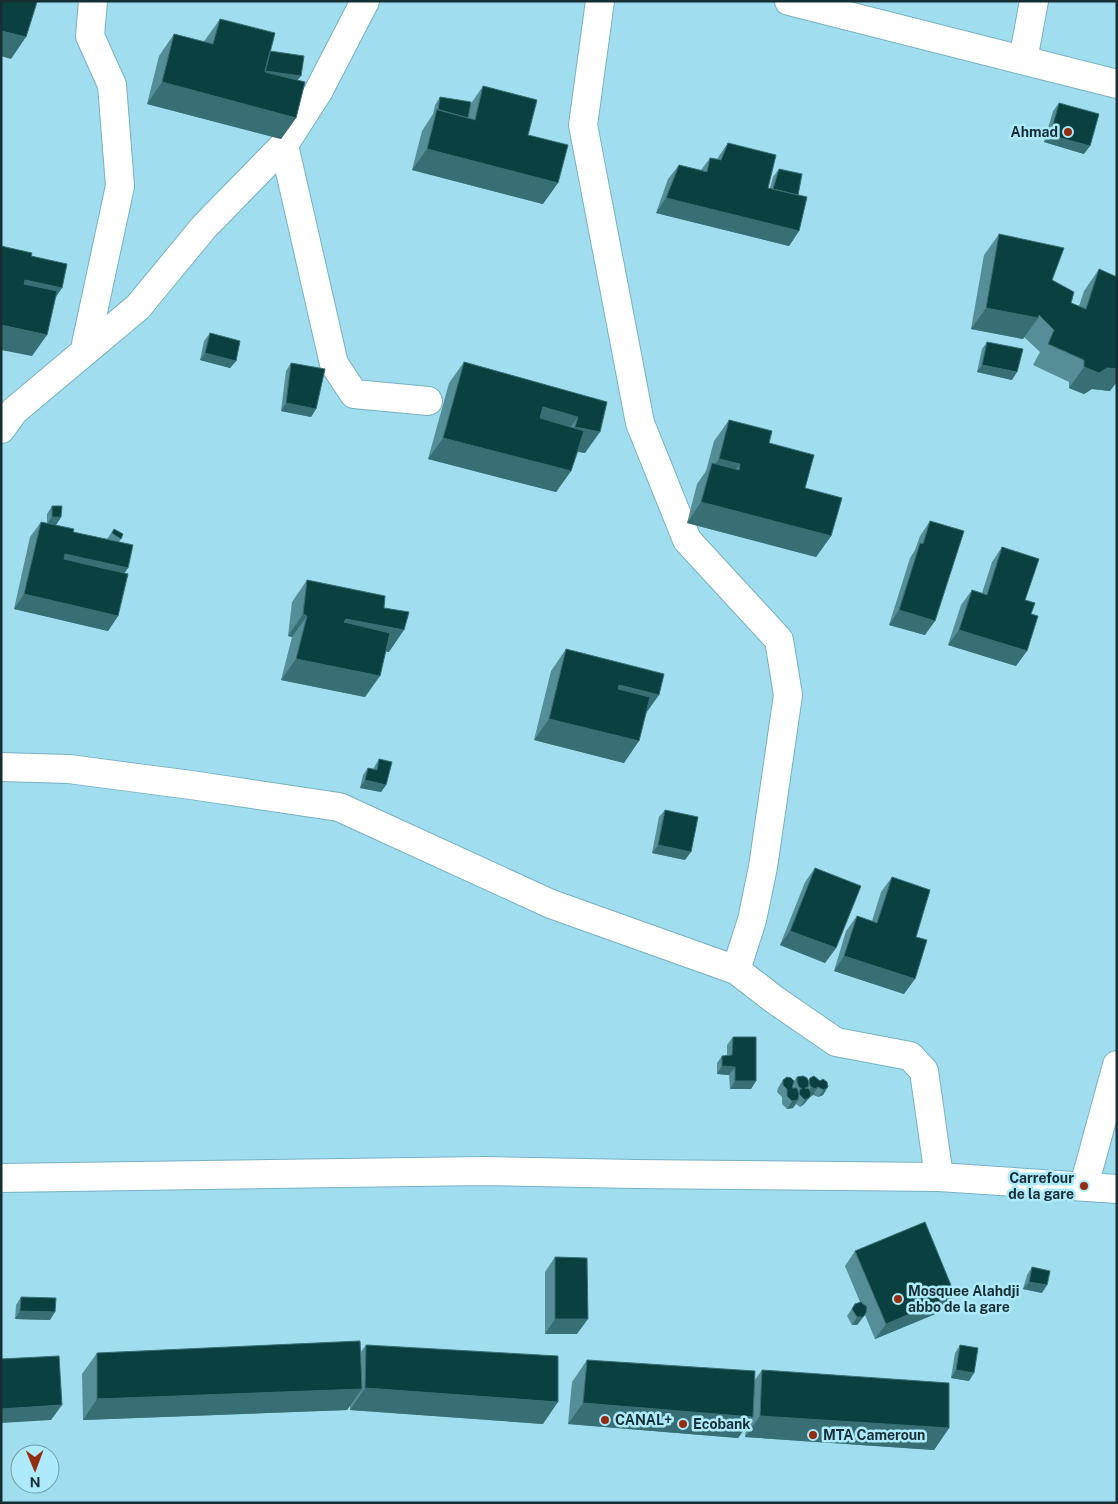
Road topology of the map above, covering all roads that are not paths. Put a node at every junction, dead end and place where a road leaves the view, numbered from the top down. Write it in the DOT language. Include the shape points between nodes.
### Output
graph roads {
  1 [pos="93,1"];
  2 [pos="365,1"];
  3 [pos="600,1"];
  4 [pos="789,1"];
  5 [pos="1034,1"];
  6 [pos="1023,60"];
  7 [pos="1117,84"];
  8 [pos="284,145"];
  9 [pos="86,349"];
  10 [pos="428,401"];
  11 [pos="5,415"];
  12 [pos="1,767"];
  13 [pos="736,970"];
  14 [pos="1117,1065"];
  15 [pos="939,1177"];
  16 [pos="1,1178"];
  17 [pos="1084,1186"];
  18 [pos="1117,1189"];
  1 -- 9 [label="street" via="90,36 112,85 120,186"];
  2 -- 8 [label="street" via="318,92"];
  3 -- 13 [label="street" via="583,125 640,423 687,540 779,640 788,695 763,867 752,920"];
  4 -- 6 [label="street"];
  5 -- 6 [label="street"];
  6 -- 7 [label="street"];
  8 -- 9 [label="street" via="204,227 138,307"];
  8 -- 10 [label="street" via="334,364 354,394"];
  9 -- 11 [label="street"];
  12 -- 13 [label="street" via="69,769 339,807 551,904"];
  13 -- 15 [label="street" via="836,1042 910,1056 924,1071"];
  14 -- 17 [label="street"];
  15 -- 16 [label="street" via="484,1171"];
  15 -- 17 [label="street"];
  17 -- 18 [label="street"];
}
